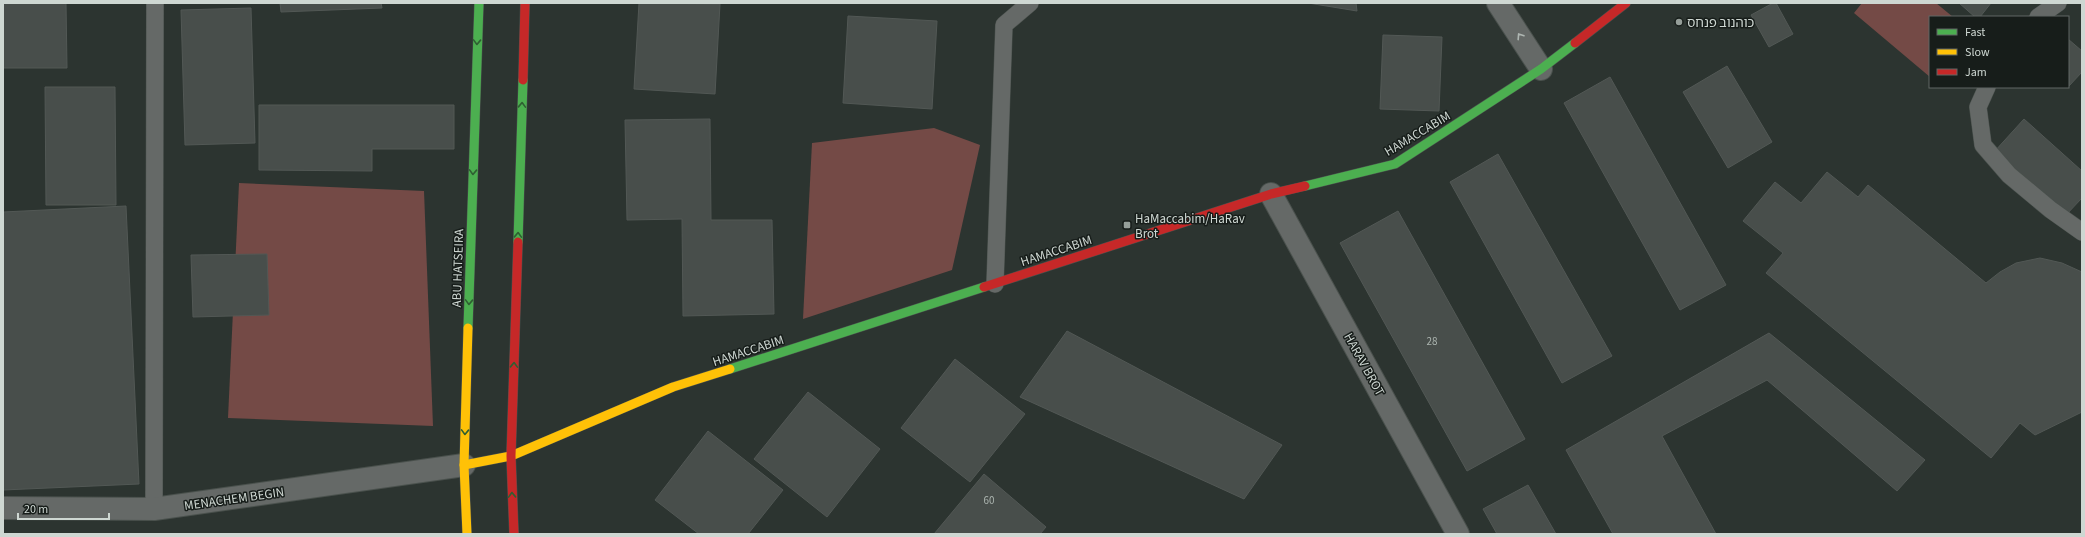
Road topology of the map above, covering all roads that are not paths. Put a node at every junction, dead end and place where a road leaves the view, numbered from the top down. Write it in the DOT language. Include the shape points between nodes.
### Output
graph roads {
  1 [pos="155,3"];
  2 [pos="479,3"];
  3 [pos="525,3"];
  4 [pos="1030,3"];
  5 [pos="1498,3"];
  6 [pos="1626,3"];
  7 [pos="2058,3"];
  8 [pos="2039,16"];
  9 [pos="1541,69"];
  10 [pos="1987,88"];
  11 [pos="1271,194"];
  12 [pos="2082,232"];
  13 [pos="995,284"];
  14 [pos="511,456"];
  15 [pos="464,465"];
  16 [pos="3,508"];
  17 [pos="154,509"];
  18 [pos="467,534"];
  19 [pos="514,534"];
  20 [pos="1458,534"];
  1 -- 17 [label="lane"];
  2 -- 15 [label="street, ABU HATSEIRA, one-way"];
  14 -- 3 [label="street, one-way"];
  4 -- 13 [label="lane" via="1004,25"];
  9 -- 5 [label="street, one-way"];
  6 -- 9 [label="street, HAMACCABIM"];
  7 -- 8 [label="lane"];
  9 -- 11 [label="street, HAMACCABIM" via="1395,164"];
  10 -- 12 [label="lane" via="1978,107 1983,145 2009,175"];
  11 -- 13 [label="street, HAMACCABIM"];
  11 -- 20 [label="street, HARAV BROT"];
  13 -- 14 [label="street, HAMACCABIM" via="673,388"];
  14 -- 15 [label="street, HAMACCABIM"];
  19 -- 14 [label="street, one-way"];
  15 -- 17 [label="street, MENACHEM BEGIN"];
  15 -- 18 [label="street, ABU HATSEIRA"];
  16 -- 17 [label="street, MENACHEM BEGIN"];
}
